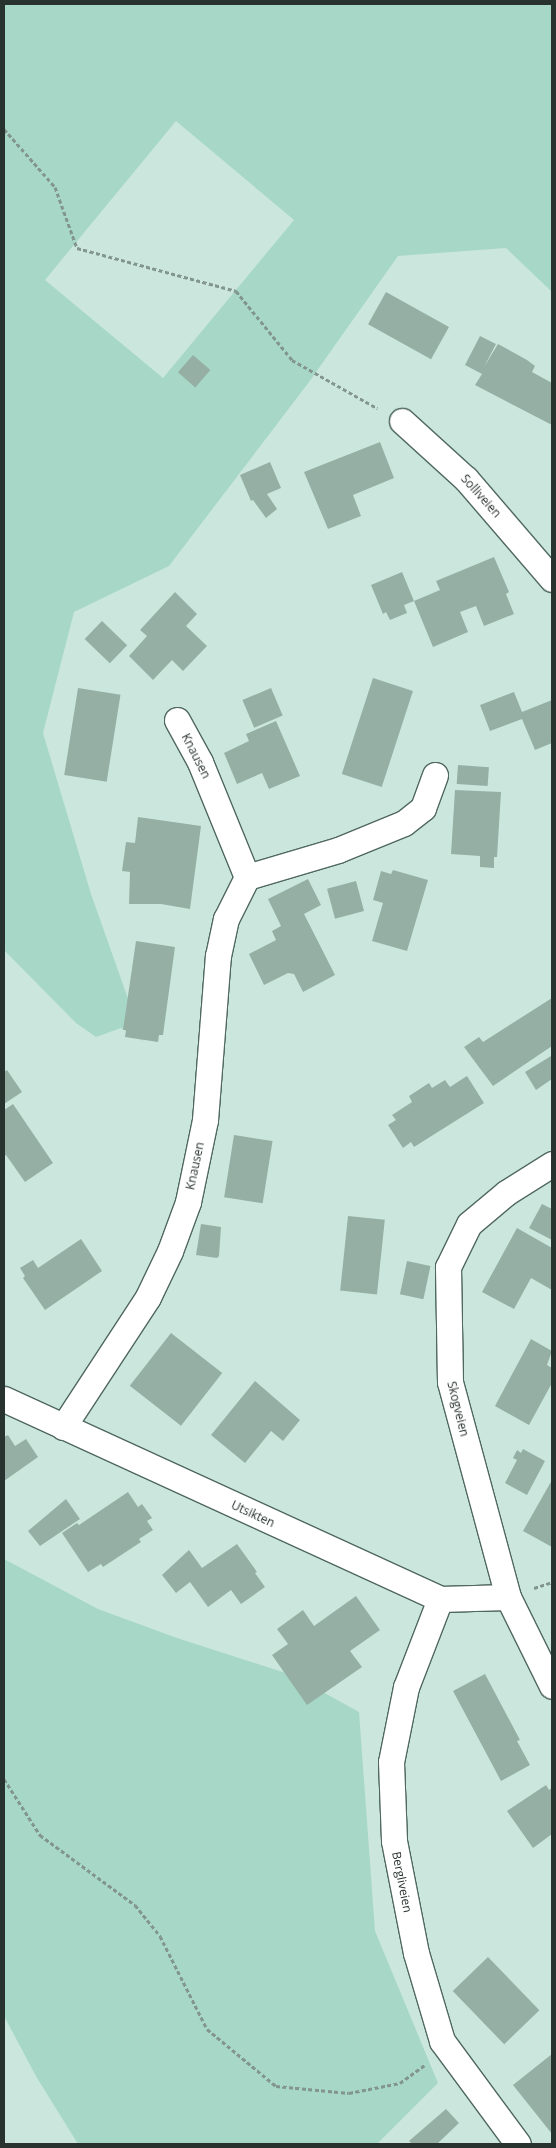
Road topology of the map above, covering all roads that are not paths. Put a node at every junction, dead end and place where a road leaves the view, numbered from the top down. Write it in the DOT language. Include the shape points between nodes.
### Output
graph roads {
  1 [pos="402,421"];
  2 [pos="552,579"];
  3 [pos="177,720"];
  4 [pos="435,775"];
  5 [pos="247,877"];
  6 [pos="552,1164"];
  7 [pos="4,1399"];
  8 [pos="63,1427"];
  9 [pos="508,1596"];
  10 [pos="440,1599"];
  11 [pos="552,1686"];
  12 [pos="518,2144"];
  1 -- 2 [label="street, Solliveien" via="466,479"];
  3 -- 5 [label="street, Knausen" via="200,762"];
  4 -- 5 [label="street" via="423,808 404,823 338,850"];
  5 -- 8 [label="street, Knausen" via="226,920 218,956 205,1120 188,1202 148,1297"];
  6 -- 9 [label="street, Skogveien" via="506,1193 469,1224 448,1267 450,1382"];
  7 -- 8 [label="street, Utsikten"];
  8 -- 10 [label="street, Utsikten"];
  9 -- 10 [label="street, Utsikten"];
  9 -- 11 [label="street, Skogveien"];
  10 -- 12 [label="street, Bergliveien" via="406,1686 391,1762 394,1841 416,1953 442,2040"];
}
